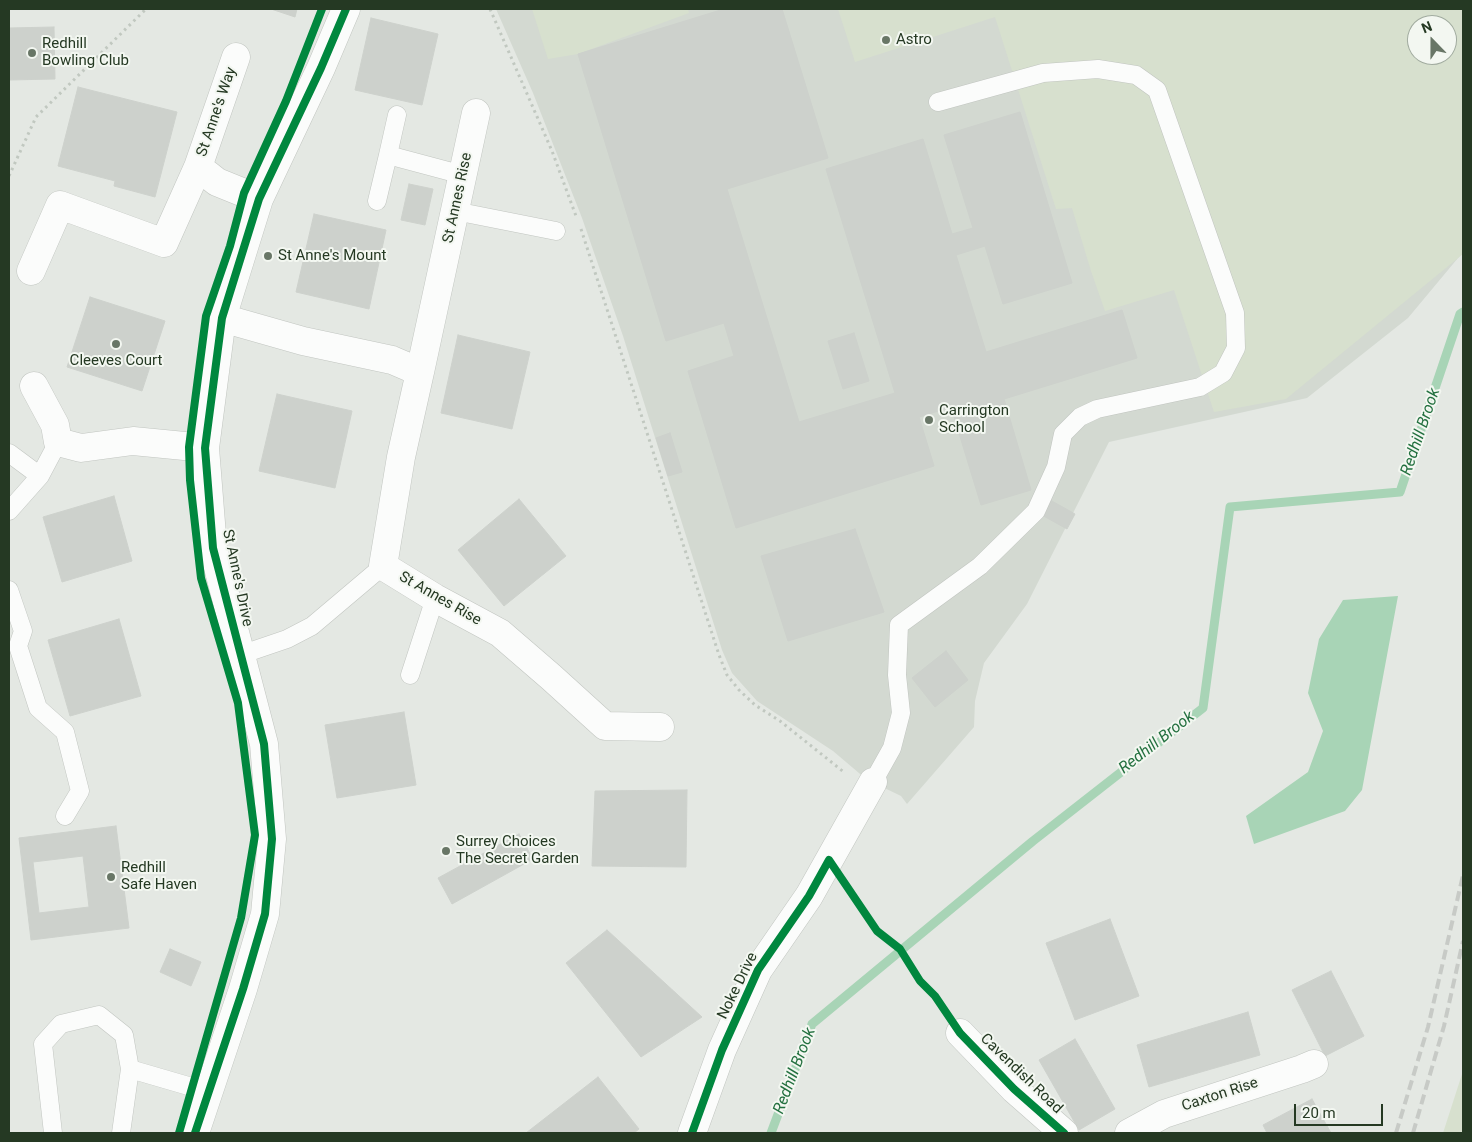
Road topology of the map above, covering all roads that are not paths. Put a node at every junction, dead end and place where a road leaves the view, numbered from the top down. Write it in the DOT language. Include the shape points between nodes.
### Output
graph roads {
  1 [pos="346,9"];
  2 [pos="236,58"];
  3 [pos="938,102"];
  4 [pos="476,113"];
  5 [pos="398,115"];
  6 [pos="388,155"];
  7 [pos="198,167"];
  8 [pos="463,175"];
  9 [pos="259,198"];
  10 [pos="377,201"];
  11 [pos="455,211"];
  12 [pos="556,231"];
  13 [pos="31,271"];
  14 [pos="222,318"];
  15 [pos="420,372"];
  16 [pos="34,386"];
  17 [pos="58,442"];
  18 [pos="205,448"];
  19 [pos="9,453"];
  20 [pos="40,476"];
  21 [pos="9,510"];
  22 [pos="383,566"];
  23 [pos="9,590"];
  24 [pos="434,598"];
  25 [pos="240,655"];
  26 [pos="410,675"];
  27 [pos="660,727"];
  28 [pos="873,782"];
  29 [pos="65,816"];
  30 [pos="960,1033"];
  31 [pos="1314,1064"];
  32 [pos="130,1069"];
  33 [pos="209,1092"];
  34 [pos="53,1133"];
  35 [pos="121,1133"];
  36 [pos="195,1133"];
  37 [pos="692,1133"];
  38 [pos="1064,1133"];
  39 [pos="1129,1133"];
  1 -- 9 [label="street, St Anne's Drive"];
  2 -- 7 [label="street, St Anne's Way"];
  3 -- 28 [label="lane" via="1043,73 1098,68 1136,75 1157,90 1235,313 1236,348 1223,373 1200,387 1097,409 1080,417 1063,434 1056,467 1036,511 980,566 899,625 897,675 901,714 892,748"];
  4 -- 8 [label="street, St Annes Rise"];
  5 -- 6 [label="lane"];
  6 -- 8 [label="lane"];
  6 -- 10 [label="lane"];
  7 -- 9 [label="street, St Anne's Way" via="217,182"];
  7 -- 13 [label="street, St Anne's Way" via="164,243 60,205"];
  8 -- 11 [label="street, St Annes Rise"];
  9 -- 14 [label="street, St Anne's Drive"];
  11 -- 12 [label="lane"];
  11 -- 15 [label="street, St Annes Rise"];
  14 -- 15 [label="street" via="392,360"];
  14 -- 18 [label="street, St Anne's Drive"];
  15 -- 22 [label="street, St Annes Rise" via="401,457"];
  16 -- 17 [label="street" via="56,424"];
  17 -- 18 [label="street" via="82,448 133,441"];
  17 -- 20 [label="lane"];
  18 -- 25 [label="street, St Anne's Drive" via="213,548"];
  19 -- 20 [label="lane"];
  20 -- 21 [label="lane"];
  22 -- 24 [label="street, St Annes Rise"];
  22 -- 25 [label="lane" via="312,626 287,639"];
  23 -- 29 [label="lane" via="23,631 18,646 38,708 66,732 80,791"];
  24 -- 26 [label="lane"];
  24 -- 27 [label="street, St Annes Rise" via="500,633 605,726"];
  25 -- 33 [label="street, St Anne's Drive" via="264,744 272,839 265,914"];
  28 -- 37 [label="street, Noke Drive" via="809,896 758,970 722,1050"];
  30 -- 38 [label="street, Cavendish Road" via="1014,1089"];
  31 -- 39 [label="street, Caxton Rise" via="1164,1114"];
  32 -- 33 [label="lane"];
  32 -- 34 [label="lane" via="124,1036 99,1015 61,1024 43,1044"];
  32 -- 35 [label="lane"];
  33 -- 36 [label="street, St Anne's Drive"];
}
